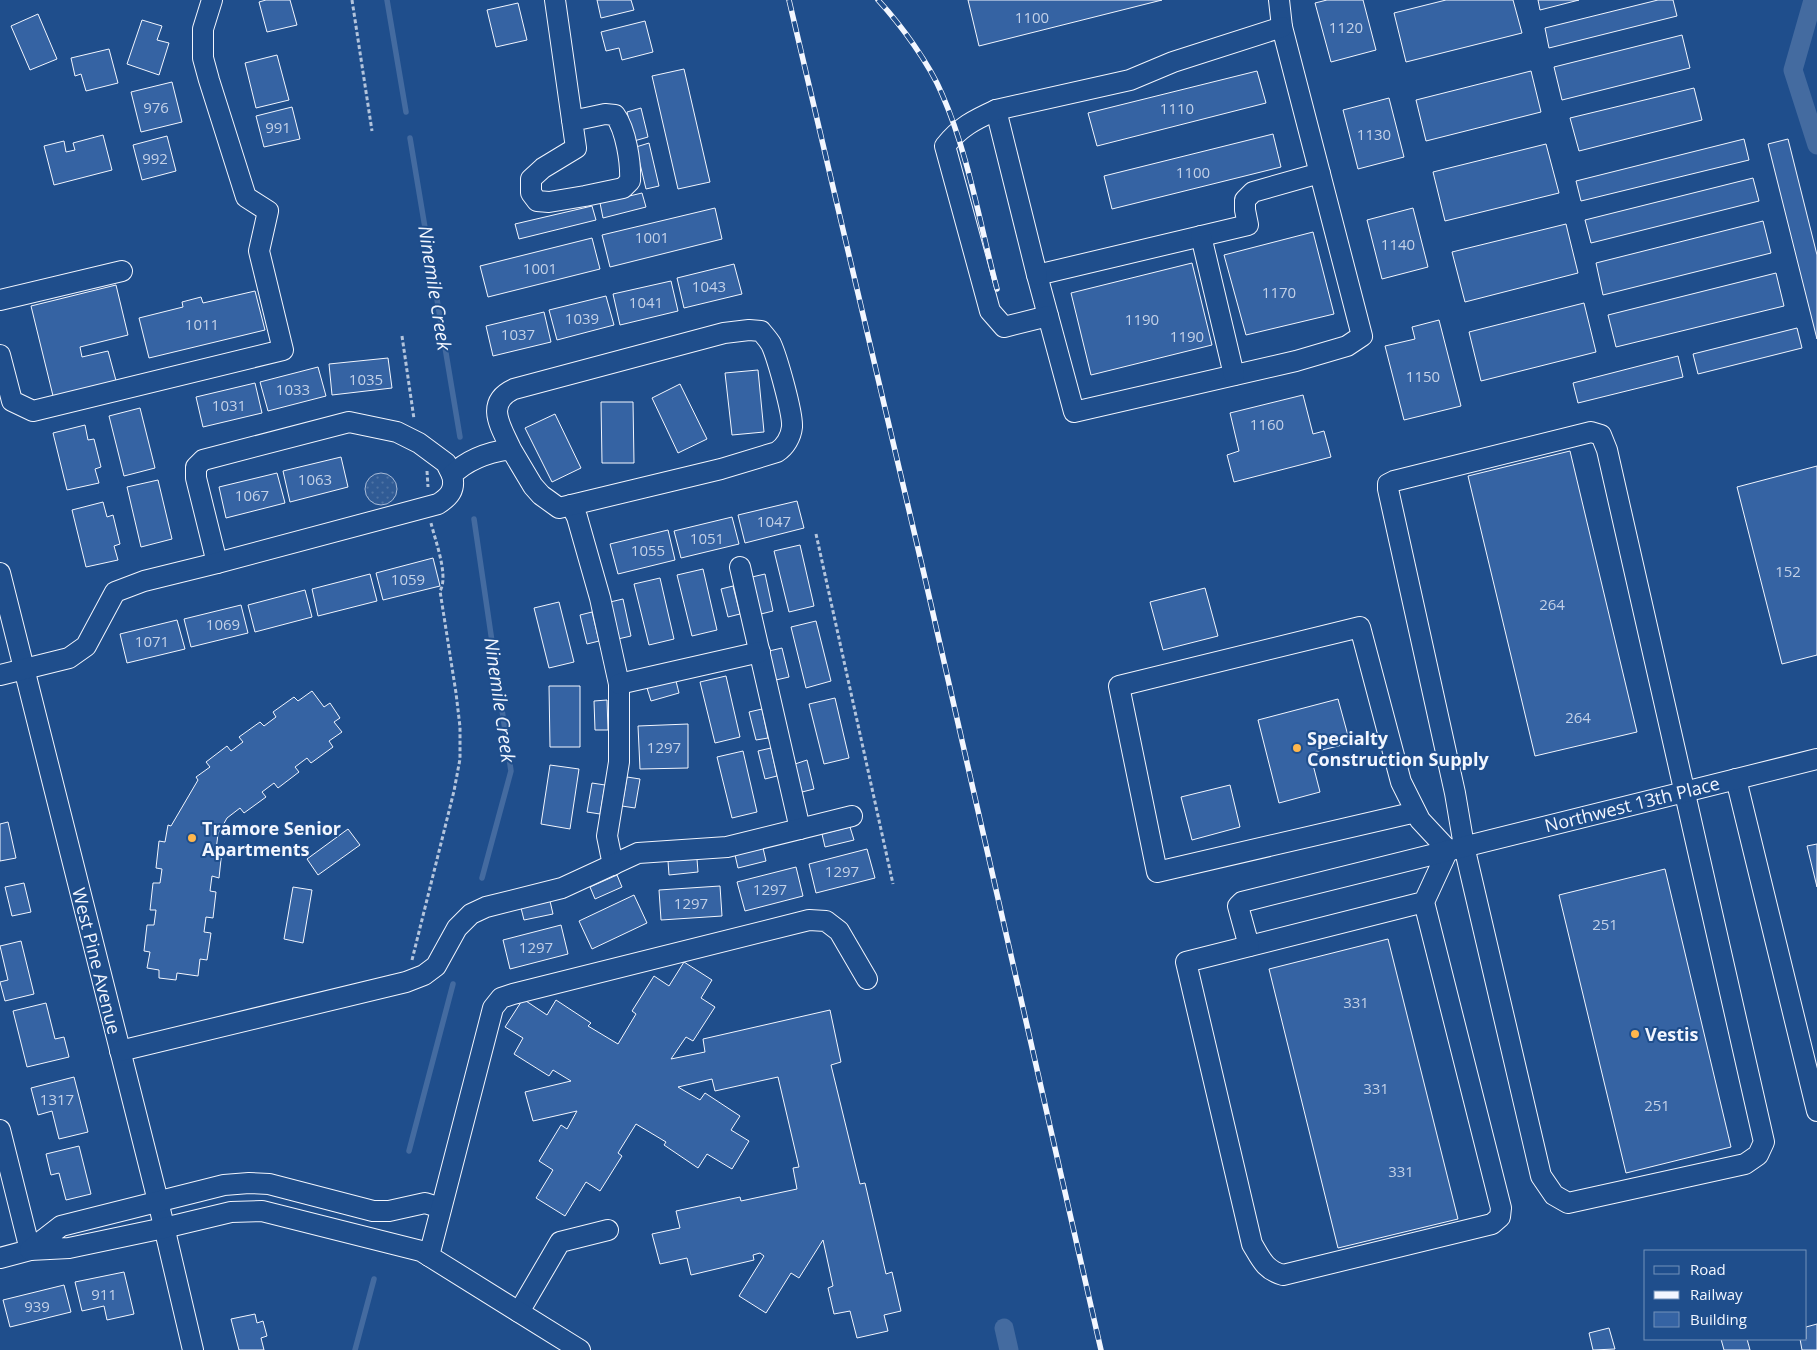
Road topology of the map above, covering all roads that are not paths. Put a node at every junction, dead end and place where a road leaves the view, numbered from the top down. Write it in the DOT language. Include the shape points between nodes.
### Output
graph roads {
  1 [pos="212,0"];
  2 [pos="555,0"];
  3 [pos="1279,0"];
  4 [pos="1282,27"];
  5 [pos="996,110"];
  6 [pos="572,120"];
  7 [pos="1320,173"];
  8 [pos="1201,236"];
  9 [pos="122,271"];
  10 [pos="1037,274"];
  11 [pos="0,300"];
  12 [pos="1048,316"];
  13 [pos="0,355"];
  14 [pos="1234,376"];
  15 [pos="6,403"];
  16 [pos="511,449"];
  17 [pos="452,475"];
  18 [pos="570,505"];
  19 [pos="217,563"];
  20 [pos="740,567"];
  21 [pos="0,573"];
  22 [pos="760,652"];
  23 [pos="24,669"];
  24 [pos="0,675"];
  25 [pos="619,684"];
  26 [pos="1817,759"];
  27 [pos="1736,779"];
  28 [pos="1684,791"];
  29 [pos="1416,812"];
  30 [pos="852,816"];
  31 [pos="800,828"];
  32 [pos="1456,848"];
  33 [pos="613,865"];
  34 [pos="1424,902"];
  35 [pos="1249,946"];
  36 [pos="867,980"];
  37 [pos="120,1051"];
  38 [pos="1817,1111"];
  39 [pos="0,1130"];
  40 [pos="158,1201"];
  41 [pos="442,1208"];
  42 [pos="164,1228"];
  43 [pos="608,1230"];
  44 [pos="30,1250"];
  45 [pos="429,1256"];
  46 [pos="0,1258"];
  47 [pos="519,1312"];
  48 [pos="193,1350"];
  49 [pos="580,1350"];
  1 -- 15 [label="street" via="203,29 203,58 246,197 268,211 259,251 283,350 33,412"];
  2 -- 6 [label="street"];
  3 -- 4 [label="street"];
  4 -- 5 [label="street" via="1173,62 1130,80"];
  4 -- 7 [label="street"];
  5 -- 10 [label="street"];
  5 -- 12 [label="street" via="956,132 945,146 990,310 1004,326"];
  6 -- 6 [label="street" via="576,148 531,178 531,193 538,201 550,202 623,188 630,181 624,139 615,115"];
  7 -- 8 [label="street" via="1253,192 1245,200 1248,225"];
  7 -- 14 [label="street" via="1362,336 1347,346"];
  8 -- 10 [label="street"];
  8 -- 14 [label="street"];
  9 -- 11 [label="street"];
  10 -- 12 [label="street"];
  12 -- 14 [label="street" via="1074,412"];
  13 -- 15 [label="street"];
  16 -- 17 [label="street" via="479,457"];
  16 -- 18 [label="street" via="541,495 559,508"];
  16 -- 18 [label="street" via="496,416 497,406 505,393 724,333 761,331 771,344 790,412 792,428 784,448 721,469"];
  17 -- 19 [label="street" via="454,481 450,496 438,504"];
  17 -- 19 [label="street" via="446,463 419,443 397,432 348,422 203,460 196,467 196,478"];
  18 -- 25 [label="street" via="577,517 600,598"];
  19 -- 23 [label="street" via="144,581 115,592 86,646 69,658"];
  20 -- 22 [label="street"];
  21 -- 23 [label="street, West Pine Avenue"];
  22 -- 25 [label="street"];
  22 -- 31 [label="street"];
  23 -- 24 [label="street"];
  23 -- 37 [label="street, West Pine Avenue"];
  25 -- 33 [label="street" via="619,762 607,836"];
  26 -- 27 [label="street, Northwest 13th Place"];
  27 -- 28 [label="street, Northwest 13th Place"];
  27 -- 38 [label="street"];
  28 -- 32 [label="street, Northwest 13th Place"];
  28 -- 32 [label="street" via="1764,1142 1758,1155 1745,1164 1568,1203 1554,1196 1542,1176"];
  28 -- 32 [label="street" via="1602,435 1590,432 1394,481 1388,484 1388,489 1455,793"];
  29 -- 29 [label="street" via="1401,782 1360,627 1119,686 1158,872"];
  29 -- 32 [label="street" via="1420,820"];
  30 -- 31 [label="street"];
  31 -- 33 [label="street" via="727,847 638,853"];
  32 -- 34 [label="street"];
  32 -- 35 [label="street, Northwest 13th Place" via="1242,902 1238,906"];
  33 -- 37 [label="street" via="562,888 486,907 471,914 457,928 436,966 406,982"];
  34 -- 35 [label="street"];
  34 -- 35 [label="street" via="1501,1208 1500,1217 1492,1224 1283,1275 1266,1266 1252,1244 1186,962"];
  36 -- 41 [label="street" via="839,931 826,920 809,920 502,998 493,1008"];
  37 -- 40 [label="street, West Pine Avenue"];
  39 -- 44 [label="street"];
  40 -- 41 [label="street" via="224,1185 249,1183 270,1184 373,1211 425,1203"];
  40 -- 42 [label="street, West Pine Avenue"];
  40 -- 44 [label="street" via="62,1226"];
  41 -- 45 [label="street"];
  42 -- 44 [label="street" via="69,1248"];
  42 -- 45 [label="street" via="231,1212 262,1211 421,1251"];
  42 -- 48 [label="street, West Pine Avenue"];
  43 -- 47 [label="street" via="560,1242"];
  44 -- 46 [label="street"];
  45 -- 47 [label="street"];
  47 -- 49 [label="street"];
}
